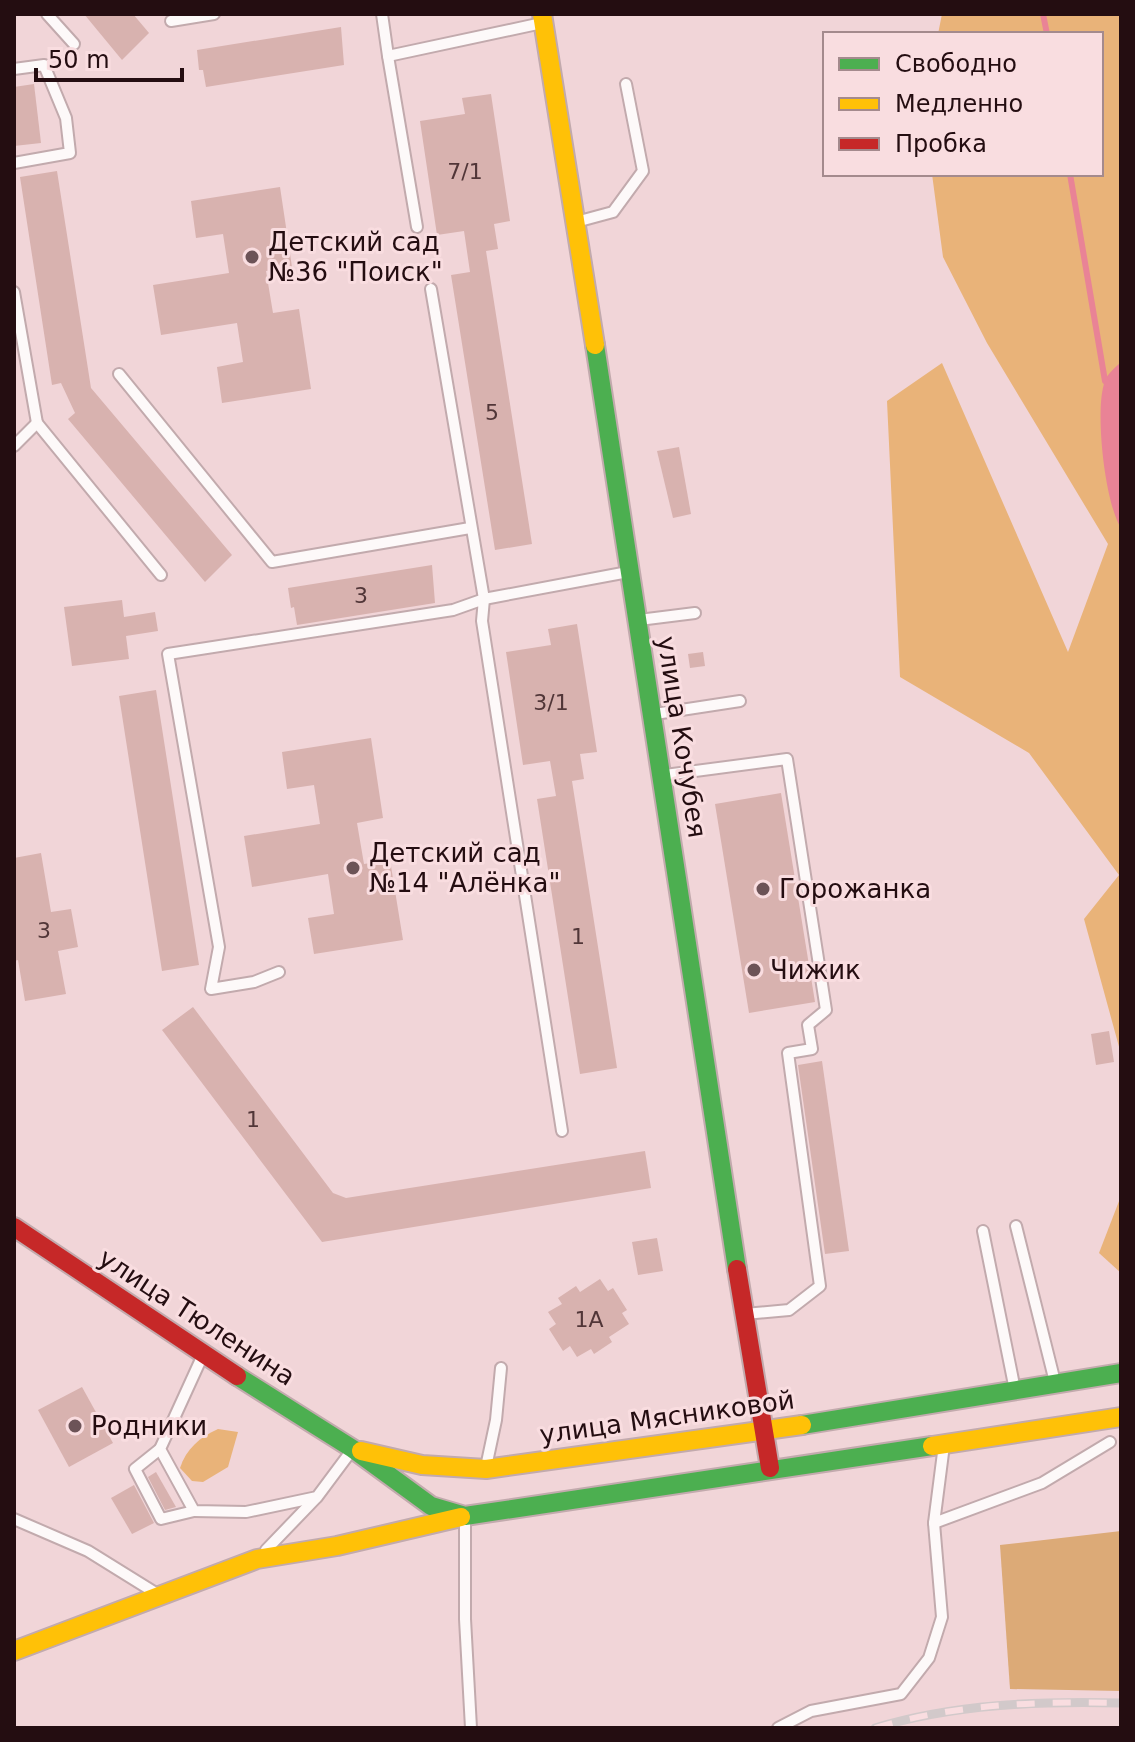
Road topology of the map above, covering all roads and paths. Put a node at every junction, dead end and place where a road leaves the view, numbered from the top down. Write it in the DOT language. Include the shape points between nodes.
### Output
graph roads {
  1 [pos="47,14"];
  2 [pos="214,14"];
  3 [pos="382,14"];
  4 [pos="543,18"];
  5 [pos="171,21"];
  6 [pos="74,44"];
  7 [pos="388,56"];
  8 [pos="14,69"];
  9 [pos="626,84"];
  10 [pos="14,163"];
  11 [pos="575,223"];
  12 [pos="417,227"];
  13 [pos="431,289"];
  14 [pos="14,292"];
  15 [pos="119,374"];
  16 [pos="37,423"];
  17 [pos="14,446"];
  18 [pos="470,528"];
  19 [pos="628,572"];
  20 [pos="161,575"];
  21 [pos="484,599"];
  22 [pos="695,613"];
  23 [pos="637,621"];
  24 [pos="740,701"];
  25 [pos="653,715"];
  26 [pos="663,775"];
  27 [pos="279,972"];
  28 [pos="562,1131"];
  29 [pos="1016,1226"];
  30 [pos="14,1227"];
  31 [pos="983,1231"];
  32 [pos="743,1314"];
  33 [pos="203,1355"];
  34 [pos="501,1368"];
  35 [pos="1121,1373"];
  36 [pos="1055,1384"];
  37 [pos="1015,1390"];
  38 [pos="1121,1417"];
  39 [pos="764,1431"];
  40 [pos="1110,1442"];
  41 [pos="944,1444"];
  42 [pos="160,1449"];
  43 [pos="353,1449"];
  44 [pos="770,1468"];
  45 [pos="486,1469"];
  46 [pos="317,1497"];
  47 [pos="194,1511"];
  48 [pos="465,1516"];
  49 [pos="14,1519"];
  50 [pos="934,1523"];
  51 [pos="257,1559"];
  52 [pos="159,1595"];
  53 [pos="14,1651"];
  54 [pos="471,1728"];
  55 [pos="778,1728"];
  1 -- 6 [label="lane"];
  2 -- 5 [label="lane"];
  3 -- 7 [label="lane"];
  4 -- 7 [label="lane"];
  4 -- 11 [label="street, улица Кочубея"];
  7 -- 12 [label="lane"];
  8 -- 10 [label="lane" via="44,65 66,118 70,153"];
  9 -- 11 [label="lane" via="643,171 613,212"];
  11 -- 19 [label="street, улица Кочубея"];
  13 -- 18 [label="lane"];
  14 -- 16 [label="lane"];
  15 -- 18 [label="lane" via="272,562"];
  16 -- 17 [label="lane"];
  16 -- 20 [label="lane"];
  18 -- 21 [label="lane"];
  19 -- 21 [label="lane"];
  19 -- 23 [label="street, улица Кочубея"];
  21 -- 27 [label="lane" via="453,610 168,654 219,947 211,989"];
  21 -- 28 [label="lane" via="482,621"];
  22 -- 23 [label="lane"];
  23 -- 25 [label="street, улица Кочубея"];
  24 -- 25 [label="lane"];
  25 -- 26 [label="street, улица Кочубея"];
  26 -- 32 [label="street, улица Кочубея"];
  26 -- 32 [label="lane" via="787,759 826,1010 808,1025 812,1049 788,1053 820,1286 789,1310"];
  29 -- 36 [label="lane"];
  30 -- 33 [label="street, улица Тюленина"];
  31 -- 37 [label="lane"];
  32 -- 39 [label="street, улица Кочубея"];
  33 -- 42 [label="lane"];
  33 -- 43 [label="street, улица Тюленина"];
  34 -- 45 [label="lane"];
  35 -- 36 [label="street, улица Мясниковой"];
  36 -- 37 [label="street, улица Мясниковой"];
  37 -- 39 [label="street, улица Мясниковой"];
  38 -- 41 [label="street"];
  39 -- 44 [label="street, улица Кочубея"];
  39 -- 45 [label="street, улица Мясниковой"];
  40 -- 50 [label="lane" via="1042,1483"];
  41 -- 44 [label="street"];
  41 -- 50 [label="lane"];
  42 -- 47 [label="lane"];
  42 -- 47 [label="lane" via="135,1469 161,1519"];
  43 -- 45 [label="street, улица Мясниковой" via="422,1465"];
  43 -- 46 [label="lane"];
  43 -- 48 [label="street" via="431,1506"];
  44 -- 48 [label="street"];
  46 -- 47 [label="lane" via="246,1512"];
  46 -- 51 [label="lane"];
  48 -- 51 [label="street"];
  48 -- 54 [label="lane"];
  49 -- 52 [label="lane" via="88,1551"];
  50 -- 55 [label="lane" via="942,1617 929,1658 901,1694 811,1711"];
  51 -- 52 [label="street"];
  52 -- 53 [label="street"];
}
